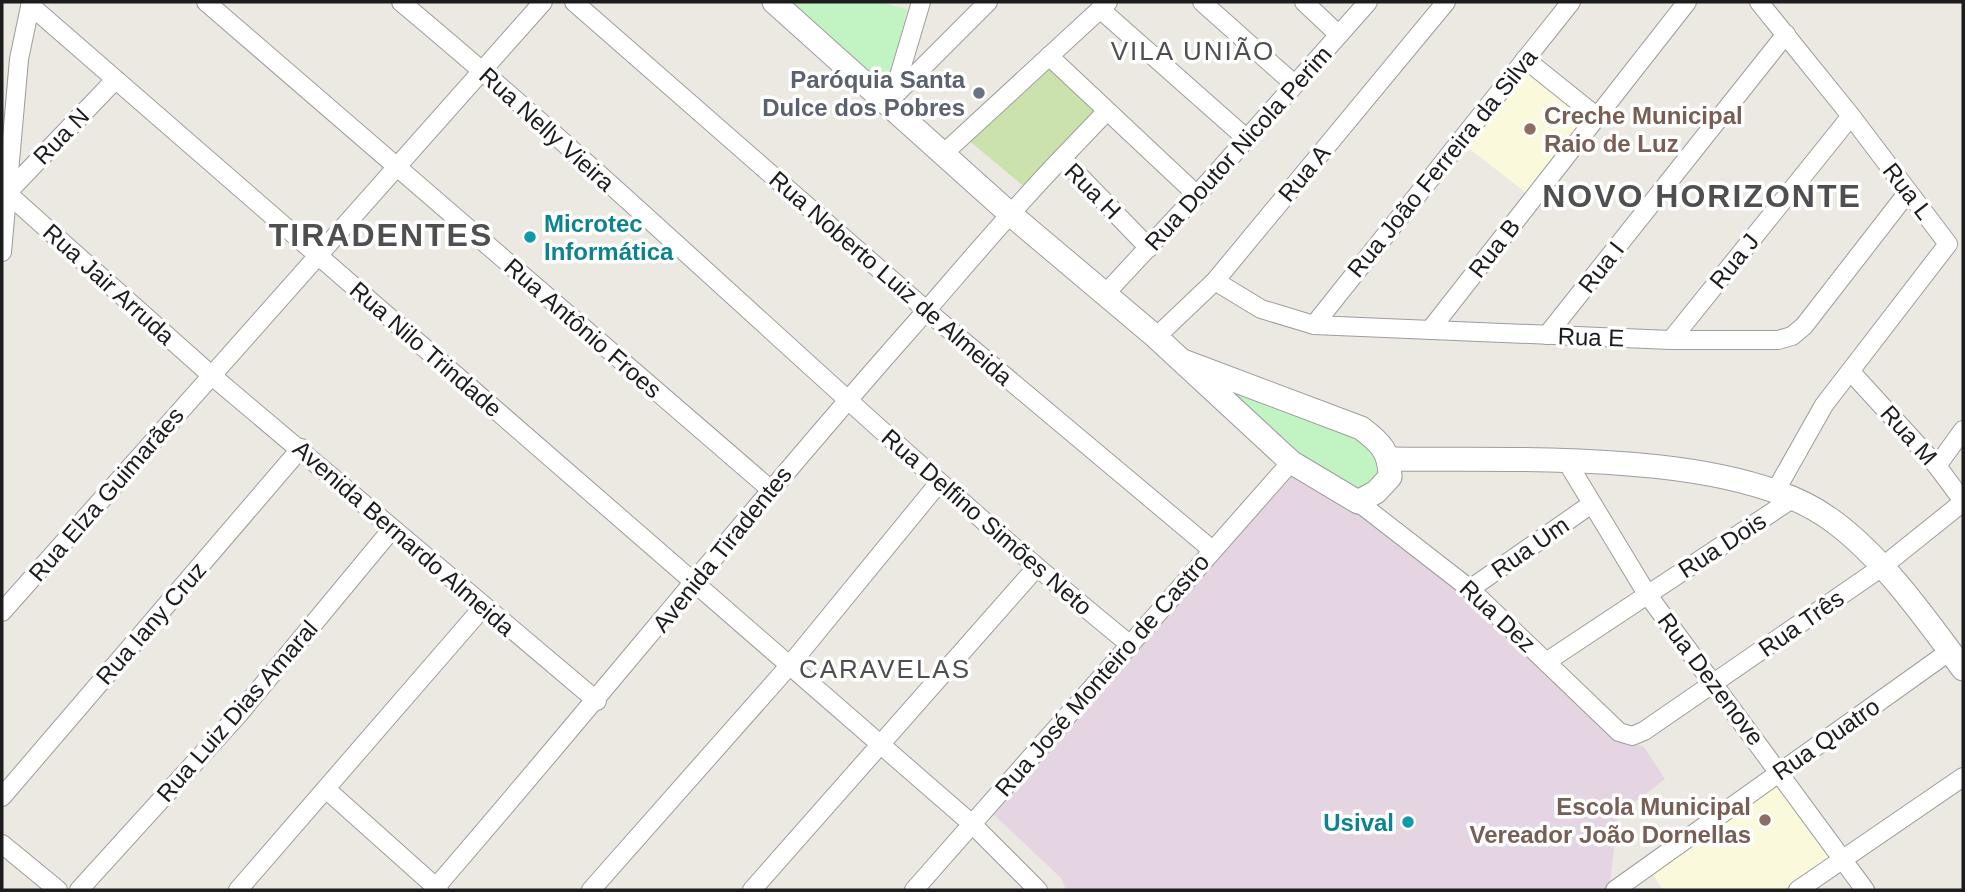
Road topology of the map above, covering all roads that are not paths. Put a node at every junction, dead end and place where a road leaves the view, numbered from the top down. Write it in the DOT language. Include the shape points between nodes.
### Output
graph roads {
  1 [pos="206,2"];
  2 [pos="401,2"];
  3 [pos="543,2"];
  4 [pos="574,2"];
  5 [pos="774,2"];
  6 [pos="921,2"];
  7 [pos="988,2"];
  8 [pos="1202,2"];
  9 [pos="1304,2"];
  10 [pos="1368,2"];
  11 [pos="1446,2"];
  12 [pos="1571,2"];
  13 [pos="1687,2"];
  14 [pos="1759,2"];
  15 [pos="31,4"];
  16 [pos="1104,5"];
  17 [pos="1339,34"];
  18 [pos="1786,34"];
  19 [pos="1049,56"];
  20 [pos="1525,60"];
  21 [pos="482,69"];
  22 [pos="115,80"];
  23 [pos="1294,84"];
  24 [pos="891,103"];
  25 [pos="1107,112"];
  26 [pos="1596,116"];
  27 [pos="1851,116"];
  28 [pos="1247,139"];
  29 [pos="943,154"];
  30 [pos="1062,158"];
  31 [pos="397,167"];
  32 [pos="1908,192"];
  33 [pos="7,193"];
  34 [pos="1198,195"];
  35 [pos="1009,213"];
  36 [pos="1149,248"];
  37 [pos="2,252"];
  38 [pos="319,256"];
  39 [pos="1215,281"];
  40 [pos="1106,293"];
  41 [pos="926,310"];
  42 [pos="1314,325"];
  43 [pos="1430,330"];
  44 [pos="1546,335"];
  45 [pos="1156,337"];
  46 [pos="1671,340"];
  47 [pos="1183,361"];
  48 [pos="1851,372"];
  49 [pos="211,375"];
  50 [pos="848,399"];
  51 [pos="1963,430"];
  52 [pos="300,448"];
  53 [pos="1390,459"];
  54 [pos="1291,462"];
  55 [pos="1567,462"];
  56 [pos="1937,466"];
  57 [pos="938,484"];
  58 [pos="770,489"];
  59 [pos="1784,494"];
  60 [pos="1963,501"];
  61 [pos="1358,502"];
  62 [pos="1590,505"];
  63 [pos="392,528"];
  64 [pos="1211,549"];
  65 [pos="1882,567"];
  66 [pos="1036,568"];
  67 [pos="694,583"];
  68 [pos="1470,589"];
  69 [pos="1647,594"];
  70 [pos="484,606"];
  71 [pos="2,612"];
  72 [pos="1128,643"];
  73 [pos="1957,660"];
  74 [pos="1546,662"];
  75 [pos="789,666"];
  76 [pos="1715,683"];
  77 [pos="597,701"];
  78 [pos="1632,736"];
  79 [pos="879,743"];
  80 [pos="1780,771"];
  81 [pos="1963,777"];
  82 [pos="326,789"];
  83 [pos="2,797"];
  84 [pos="972,824"];
  85 [pos="2,844"];
  86 [pos="1842,862"];
  87 [pos="1633,874"];
  88 [pos="247,887"];
  89 [pos="438,889"];
  90 [pos="58,890"];
  91 [pos="79,890"];
  92 [pos="591,890"];
  93 [pos="752,890"];
  94 [pos="914,890"];
  95 [pos="1038,890"];
  96 [pos="1615,890"];
  97 [pos="1643,890"];
  98 [pos="1798,890"];
  99 [pos="1865,890"];
  1 -- 31 [label="street, Rua Antônio Froes"];
  2 -- 21 [label="street, Rua Nelly Vieira"];
  3 -- 21 [label="street, Rua Elza Guimarães"];
  4 -- 41 [label="street, Rua Noberto Luiz de Almeida"];
  5 -- 24 [label="street"];
  6 -- 24 [label="street"];
  7 -- 24 [label="street"];
  8 -- 23 [label="street"];
  9 -- 17 [label="street"];
  10 -- 17 [label="street, Rua Doutor Nicola Perim"];
  11 -- 39 [label="street, Rua A"];
  12 -- 20 [label="street, Rua João Ferreira da Silva"];
  13 -- 26 [label="street, Rua B"];
  14 -- 18 [label="street, Rua L"];
  15 -- 22 [label="street, Rua Nilo Trindade"];
  15 -- 33 [label="street" via="19,59"];
  16 -- 19 [label="street"];
  16 -- 28 [label="street"];
  17 -- 23 [label="street, Rua Doutor Nicola Perim"];
  18 -- 27 [label="street, Rua L"];
  18 -- 44 [label="street, Rua I"];
  19 -- 25 [label="street"];
  19 -- 29 [label="street"];
  20 -- 26 [label="street"];
  20 -- 42 [label="street, Rua João Ferreira da Silva"];
  21 -- 31 [label="street, Rua Elza Guimarães"];
  21 -- 50 [label="street, Rua Nelly Vieira"];
  22 -- 33 [label="street, Rua N"];
  22 -- 38 [label="street, Rua Nilo Trindade"];
  23 -- 28 [label="street, Rua Doutor Nicola Perim"];
  24 -- 29 [label="street"];
  25 -- 30 [label="street"];
  25 -- 34 [label="street"];
  26 -- 43 [label="street, Rua B"];
  27 -- 32 [label="street, Rua L"];
  27 -- 46 [label="street, Rua J"];
  28 -- 34 [label="street, Rua Doutor Nicola Perim"];
  29 -- 35 [label="street"];
  30 -- 35 [label="street, Rua H"];
  30 -- 36 [label="street, Rua H"];
  31 -- 38 [label="street, Rua Elza Guimarães"];
  31 -- 58 [label="street, Rua Antônio Froes"];
  32 -- 46 [label="street, Rua E" via="1792,336 1778,340"];
  32 -- 48 [label="street, Rua L" via="1947,239 1946,250"];
  33 -- 37 [label="street"];
  33 -- 49 [label="street, Rua Jair Arruda"];
  34 -- 36 [label="street, Rua Doutor Nicola Perim"];
  35 -- 40 [label="street"];
  35 -- 41 [label="street, Avenida Tiradentes"];
  36 -- 40 [label="street, Rua Doutor Nicola Perim"];
  38 -- 49 [label="street, Rua Elza Guimarães"];
  38 -- 67 [label="street, Rua Nilo Trindade"];
  39 -- 42 [label="street, Rua E" via="1261,309"];
  39 -- 45 [label="street, Rua A"];
  40 -- 45 [label="street"];
  41 -- 50 [label="street, Avenida Tiradentes"];
  41 -- 64 [label="street, Rua Noberto Luiz de Almeida"];
  42 -- 43 [label="street, Rua E"];
  43 -- 44 [label="street, Rua E"];
  44 -- 46 [label="street, Rua E"];
  45 -- 47 [label="street"];
  47 -- 53 [label="street" via="1361,428 1382,443"];
  47 -- 54 [label="street"];
  48 -- 56 [label="street, Rua M"];
  48 -- 59 [label="street, Rua L" via="1824,405"];
  49 -- 52 [label="street, Avenida Bernardo Almeida"];
  49 -- 71 [label="street, Rua Elza Guimarães"];
  50 -- 57 [label="street, Rua Delfino Simões Neto"];
  50 -- 58 [label="street, Avenida Tiradentes"];
  51 -- 56 [label="street"];
  52 -- 63 [label="street, Avenida Bernardo Almeida"];
  52 -- 83 [label="street, Rua Iany Cruz"];
  53 -- 55 [label="street"];
  53 -- 61 [label="street" via="1390,477"];
  54 -- 61 [label="street"];
  54 -- 64 [label="street, Rua José Monteiro de Castro"];
  55 -- 59 [label="street" via="1716,475"];
  55 -- 62 [label="street, Rua Dezenove"];
  56 -- 60 [label="street, Rua M"];
  57 -- 66 [label="street, Rua Delfino Simões Neto"];
  57 -- 75 [label="street"];
  58 -- 67 [label="street, Avenida Tiradentes"];
  59 -- 65 [label="street" via="1830,518"];
  59 -- 69 [label="street, Rua Dois"];
  60 -- 65 [label="street, Rua Três"];
  61 -- 68 [label="street, Rua Dez"];
  62 -- 68 [label="street, Rua Um"];
  62 -- 69 [label="street, Rua Dezenove"];
  63 -- 70 [label="street, Avenida Bernardo Almeida"];
  63 -- 91 [label="street, Rua Luiz Dias Amaral" via="237,715"];
  64 -- 72 [label="street, Rua José Monteiro de Castro"];
  65 -- 73 [label="street"];
  65 -- 76 [label="street, Rua Três"];
  66 -- 72 [label="street, Rua Delfino Simões Neto"];
  66 -- 79 [label="street"];
  67 -- 75 [label="street, Rua Nilo Trindade"];
  67 -- 77 [label="street, Avenida Tiradentes"];
  68 -- 74 [label="street, Rua Dez"];
  69 -- 74 [label="street, Rua Dois"];
  69 -- 76 [label="street, Rua Dezenove"];
  70 -- 77 [label="street, Avenida Bernardo Almeida"];
  70 -- 82 [label="street"];
  72 -- 84 [label="street, Rua José Monteiro de Castro"];
  73 -- 80 [label="street, Rua Quatro"];
  74 -- 78 [label="street, Rua Dez" via="1619,732"];
  75 -- 79 [label="street, Rua Nilo Trindade"];
  75 -- 92 [label="street"];
  76 -- 78 [label="street, Rua Três"];
  76 -- 80 [label="street, Rua Dezenove"];
  77 -- 89 [label="street, Avenida Tiradentes"];
  79 -- 84 [label="street, Rua Nilo Trindade"];
  79 -- 93 [label="street"];
  80 -- 86 [label="street, Rua Dezenove"];
  80 -- 87 [label="street, Rua Quatro"];
  81 -- 86 [label="street"];
  82 -- 88 [label="street"];
  82 -- 89 [label="street"];
  84 -- 94 [label="street, Rua José Monteiro de Castro"];
  84 -- 95 [label="street, Rua Nilo Trindade"];
  85 -- 90 [label="street"];
  86 -- 98 [label="street"];
  86 -- 99 [label="street, Rua Dezenove"];
  87 -- 96 [label="street, Rua Quatro"];
  87 -- 97 [label="street"];
}
